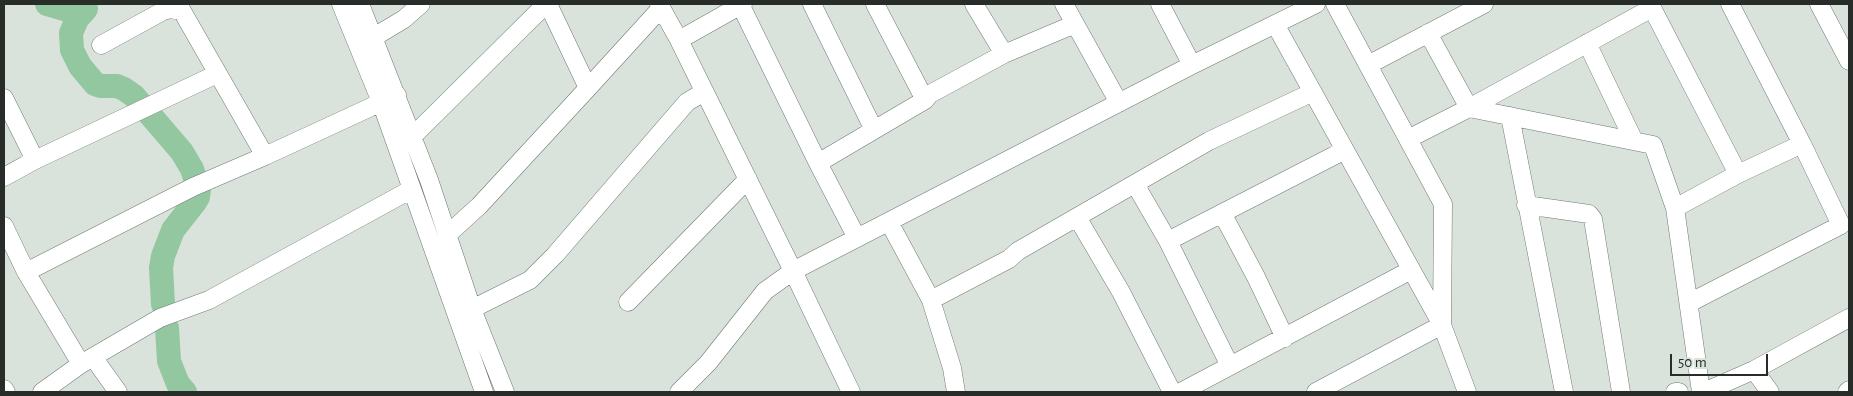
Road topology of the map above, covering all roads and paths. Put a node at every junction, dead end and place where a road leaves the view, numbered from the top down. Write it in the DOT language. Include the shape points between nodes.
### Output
graph roads {
  1 [pos="341,4"];
  2 [pos="360,4"];
  3 [pos="421,4"];
  4 [pos="547,4"];
  5 [pos="741,4"];
  6 [pos="812,4"];
  7 [pos="875,4"];
  8 [pos="974,4"];
  9 [pos="1064,4"];
  10 [pos="1160,4"];
  11 [pos="1316,4"];
  12 [pos="1336,4"];
  13 [pos="1484,4"];
  14 [pos="1730,4"];
  15 [pos="1819,4"];
  16 [pos="660,6"];
  17 [pos="1651,6"];
  18 [pos="1075,24"];
  19 [pos="1275,24"];
  20 [pos="1428,33"];
  21 [pos="374,37"];
  22 [pos="679,40"];
  23 [pos="1587,43"];
  24 [pos="101,45"];
  25 [pos="1004,54"];
  26 [pos="1849,61"];
  27 [pos="1192,65"];
  28 [pos="1368,65"];
  29 [pos="217,74"];
  30 [pos="588,88"];
  31 [pos="704,92"];
  32 [pos="1313,92"];
  33 [pos="4,98"];
  34 [pos="389,99"];
  35 [pos="925,100"];
  36 [pos="1119,103"];
  37 [pos="1469,108"];
  38 [pos="1510,116"];
  39 [pos="874,130"];
  40 [pos="413,136"];
  41 [pos="1408,139"];
  42 [pos="1634,141"];
  43 [pos="1802,144"];
  44 [pos="1345,150"];
  45 [pos="265,156"];
  46 [pos="35,160"];
  47 [pos="818,163"];
  48 [pos="1738,174"];
  49 [pos="4,177"];
  50 [pos="748,179"];
  51 [pos="1135,184"];
  52 [pos="412,189"];
  53 [pos="1526,205"];
  54 [pos="1675,208"];
  55 [pos="1222,213"];
  56 [pos="1077,218"];
  57 [pos="889,222"];
  58 [pos="4,226"];
  59 [pos="447,235"];
  60 [pos="857,238"];
  61 [pos="1168,241"];
  62 [pos="1411,270"];
  63 [pos="793,271"];
  64 [pos="26,272"];
  65 [pos="931,300"];
  66 [pos="628,302"];
  67 [pos="1689,303"];
  68 [pos="472,309"];
  69 [pos="1849,318"];
  70 [pos="1442,325"];
  71 [pos="1285,338"];
  72 [pos="87,361"];
  73 [pos="1230,366"];
  74 [pos="1754,370"];
  75 [pos="4,388"];
  76 [pos="6,392"];
  77 [pos="42,392"];
  78 [pos="118,392"];
  79 [pos="484,392"];
  80 [pos="505,392"];
  81 [pos="679,392"];
  82 [pos="851,392"];
  83 [pos="956,392"];
  84 [pos="1172,392"];
  85 [pos="1181,392"];
  86 [pos="1316,392"];
  87 [pos="1467,392"];
  88 [pos="1564,392"];
  89 [pos="1621,392"];
  90 [pos="1675,392"];
  91 [pos="1680,392"];
  92 [pos="1703,392"];
  93 [pos="1770,392"];
  1 -- 34 [label="street"];
  2 -- 21 [label="street"];
  3 -- 21 [label="street" via="404,19"];
  4 -- 30 [label="street"];
  4 -- 40 [label="street"];
  5 -- 22 [label="street"];
  5 -- 47 [label="street"];
  6 -- 39 [label="street"];
  7 -- 35 [label="street"];
  8 -- 25 [label="street"];
  9 -- 18 [label="street"];
  10 -- 27 [label="street"];
  11 -- 19 [label="street"];
  12 -- 28 [label="street"];
  13 -- 20 [label="street"];
  14 -- 43 [label="street"];
  15 -- 26 [label="street"];
  16 -- 22 [label="street"];
  16 -- 30 [label="street"];
  17 -- 23 [label="street"];
  17 -- 48 [label="street"];
  18 -- 25 [label="street"];
  18 -- 36 [label="street"];
  19 -- 27 [label="street"];
  19 -- 32 [label="street"];
  20 -- 28 [label="street"];
  20 -- 37 [label="street"];
  21 -- 34 [label="street"];
  22 -- 31 [label="street"];
  23 -- 37 [label="street"];
  23 -- 42 [label="street"];
  24 -- 29 [label="street" via="163,11 182,11"];
  25 -- 35 [label="street" via="930,94"];
  27 -- 36 [label="street"];
  28 -- 41 [label="street"];
  29 -- 45 [label="street"];
  29 -- 46 [label="street"];
  30 -- 59 [label="street" via="479,206"];
  31 -- 50 [label="street"];
  31 -- 68 [label="street" via="687,102 555,256 530,280"];
  32 -- 44 [label="street"];
  32 -- 51 [label="street" via="1209,141"];
  33 -- 46 [label="street"];
  34 -- 40 [label="street"];
  34 -- 45 [label="street"];
  34 -- 52 [label="street"];
  35 -- 39 [label="street"];
  36 -- 57 [label="street"];
  37 -- 38 [label="street"];
  37 -- 41 [label="street"];
  38 -- 42 [label="street"];
  38 -- 53 [label="street"];
  39 -- 47 [label="street"];
  40 -- 59 [label="street"];
  41 -- 70 [label="street" via="1443,204"];
  42 -- 54 [label="street" via="1653,145"];
  43 -- 48 [label="street"];
  43 -- 67 [label="street" via="1841,225"];
  44 -- 55 [label="street"];
  44 -- 62 [label="street"];
  45 -- 64 [label="street" via="199,184"];
  46 -- 49 [label="street"];
  47 -- 60 [label="street"];
  48 -- 54 [label="street"];
  50 -- 63 [label="street"];
  50 -- 66 [label="street"];
  51 -- 56 [label="street"];
  51 -- 61 [label="street"];
  52 -- 72 [label="street" via="209,300 160,318"];
  52 -- 79 [label="street"];
  53 -- 88 [label="street"];
  53 -- 89 [label="street" via="1589,214 1593,219"];
  54 -- 67 [label="street"];
  55 -- 61 [label="street"];
  55 -- 71 [label="street"];
  56 -- 65 [label="street"];
  56 -- 84 [label="street" via="1121,292"];
  57 -- 60 [label="street"];
  57 -- 65 [label="street"];
  58 -- 64 [label="street"];
  59 -- 68 [label="street"];
  60 -- 63 [label="street"];
  61 -- 73 [label="street"];
  62 -- 70 [label="street"];
  62 -- 71 [label="street"];
  63 -- 81 [label="street" via="765,292 708,363"];
  63 -- 82 [label="street"];
  64 -- 72 [label="street"];
  65 -- 83 [label="street"];
  67 -- 92 [label="street"];
  68 -- 80 [label="street"];
  69 -- 74 [label="street"];
  70 -- 86 [label="street"];
  70 -- 87 [label="street"];
  71 -- 73 [label="street"];
  72 -- 77 [label="street"];
  72 -- 78 [label="street"];
  73 -- 85 [label="street"];
  74 -- 92 [label="street"];
  74 -- 93 [label="street"];
  75 -- 76 [label="street"];
  90 -- 91 [label="street"];
}
